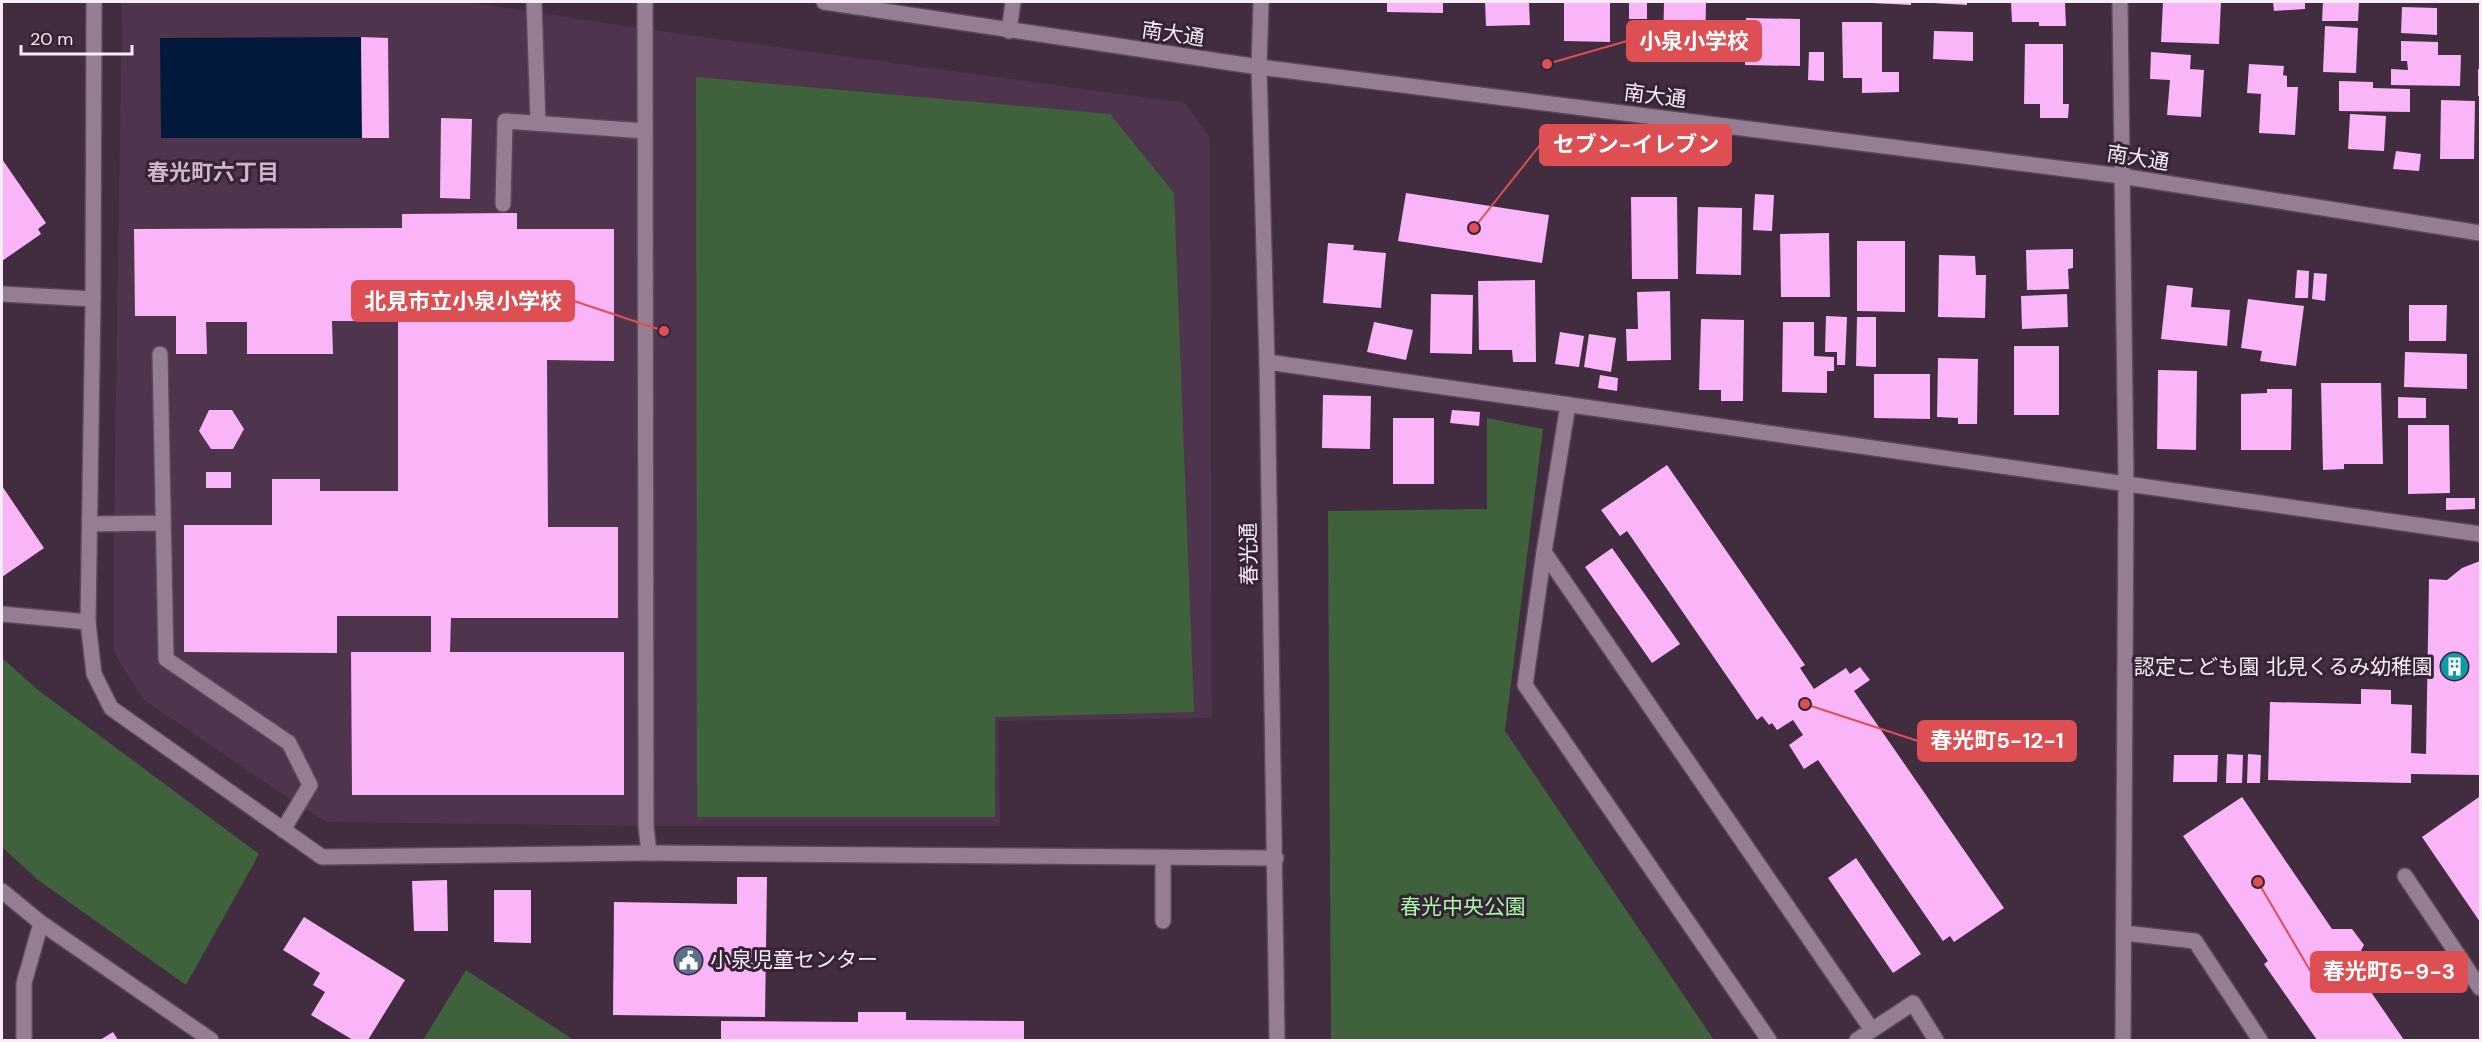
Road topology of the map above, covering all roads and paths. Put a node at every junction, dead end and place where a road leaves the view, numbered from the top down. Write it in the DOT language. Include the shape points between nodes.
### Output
graph roads {
  1 [pos="94,2"];
  2 [pos="534,2"];
  3 [pos="645,2"];
  4 [pos="824,2"];
  5 [pos="1013,2"];
  6 [pos="1260,2"];
  7 [pos="2120,2"];
  8 [pos="1009,31"];
  9 [pos="1259,67"];
  10 [pos="538,122"];
  11 [pos="645,131"];
  12 [pos="2121,176"];
  13 [pos="503,204"];
  14 [pos="2481,233"];
  15 [pos="2,294"];
  16 [pos="93,299"];
  17 [pos="160,354"];
  18 [pos="1268,362"];
  19 [pos="1568,405"];
  20 [pos="2126,484"];
  21 [pos="163,523"];
  22 [pos="90,524"];
  23 [pos="2481,534"];
  24 [pos="1544,552"];
  25 [pos="2,614"];
  26 [pos="88,622"];
  27 [pos="284,830"];
  28 [pos="649,853"];
  29 [pos="1163,858"];
  30 [pos="1276,858"];
  31 [pos="2405,876"];
  32 [pos="2,891"];
  33 [pos="1163,921"];
  34 [pos="41,923"];
  35 [pos="2124,933"];
  36 [pos="2481,988"];
  37 [pos="1872,1030"];
  38 [pos="24,1041"];
  39 [pos="211,1041"];
  40 [pos="1277,1041"];
  41 [pos="1769,1041"];
  42 [pos="1857,1041"];
  43 [pos="1936,1041"];
  44 [pos="2123,1041"];
  45 [pos="2260,1041"];
  1 -- 16 [label="street"];
  2 -- 10 [label="street"];
  3 -- 11 [label="street"];
  4 -- 8 [label="street, 南大通"];
  5 -- 8 [label="street"];
  6 -- 9 [label="street, 春光通"];
  7 -- 12 [label="street"];
  8 -- 9 [label="street, 南大通"];
  9 -- 12 [label="street, 南大通"];
  9 -- 18 [label="street, 春光通"];
  10 -- 11 [label="street"];
  10 -- 13 [label="street" via="505,121"];
  11 -- 28 [label="street"];
  12 -- 14 [label="street, 南大通"];
  12 -- 20 [label="street"];
  15 -- 16 [label="street"];
  16 -- 22 [label="street"];
  17 -- 21 [label="street"];
  18 -- 19 [label="street"];
  18 -- 30 [label="street, 春光通"];
  19 -- 20 [label="street"];
  19 -- 24 [label="street"];
  20 -- 23 [label="street"];
  20 -- 35 [label="street"];
  21 -- 22 [label="street"];
  21 -- 27 [label="street" via="166,659 289,743 310,785"];
  22 -- 26 [label="street"];
  24 -- 37 [label="street"];
  24 -- 41 [label="street" via="1525,685"];
  25 -- 26 [label="street"];
  26 -- 27 [label="street" via="94,674 111,708"];
  27 -- 28 [label="street" via="322,857"];
  28 -- 29 [label="street"];
  29 -- 30 [label="street"];
  29 -- 33 [label="street"];
  30 -- 40 [label="street, 春光通"];
  31 -- 36 [label="street"];
  32 -- 34 [label="street"];
  34 -- 38 [label="street" via="24,983"];
  34 -- 39 [label="street"];
  35 -- 44 [label="street"];
  35 -- 45 [label="street" via="2195,941"];
  37 -- 42 [label="street"];
  37 -- 43 [label="street" via="1913,1004"];
}
